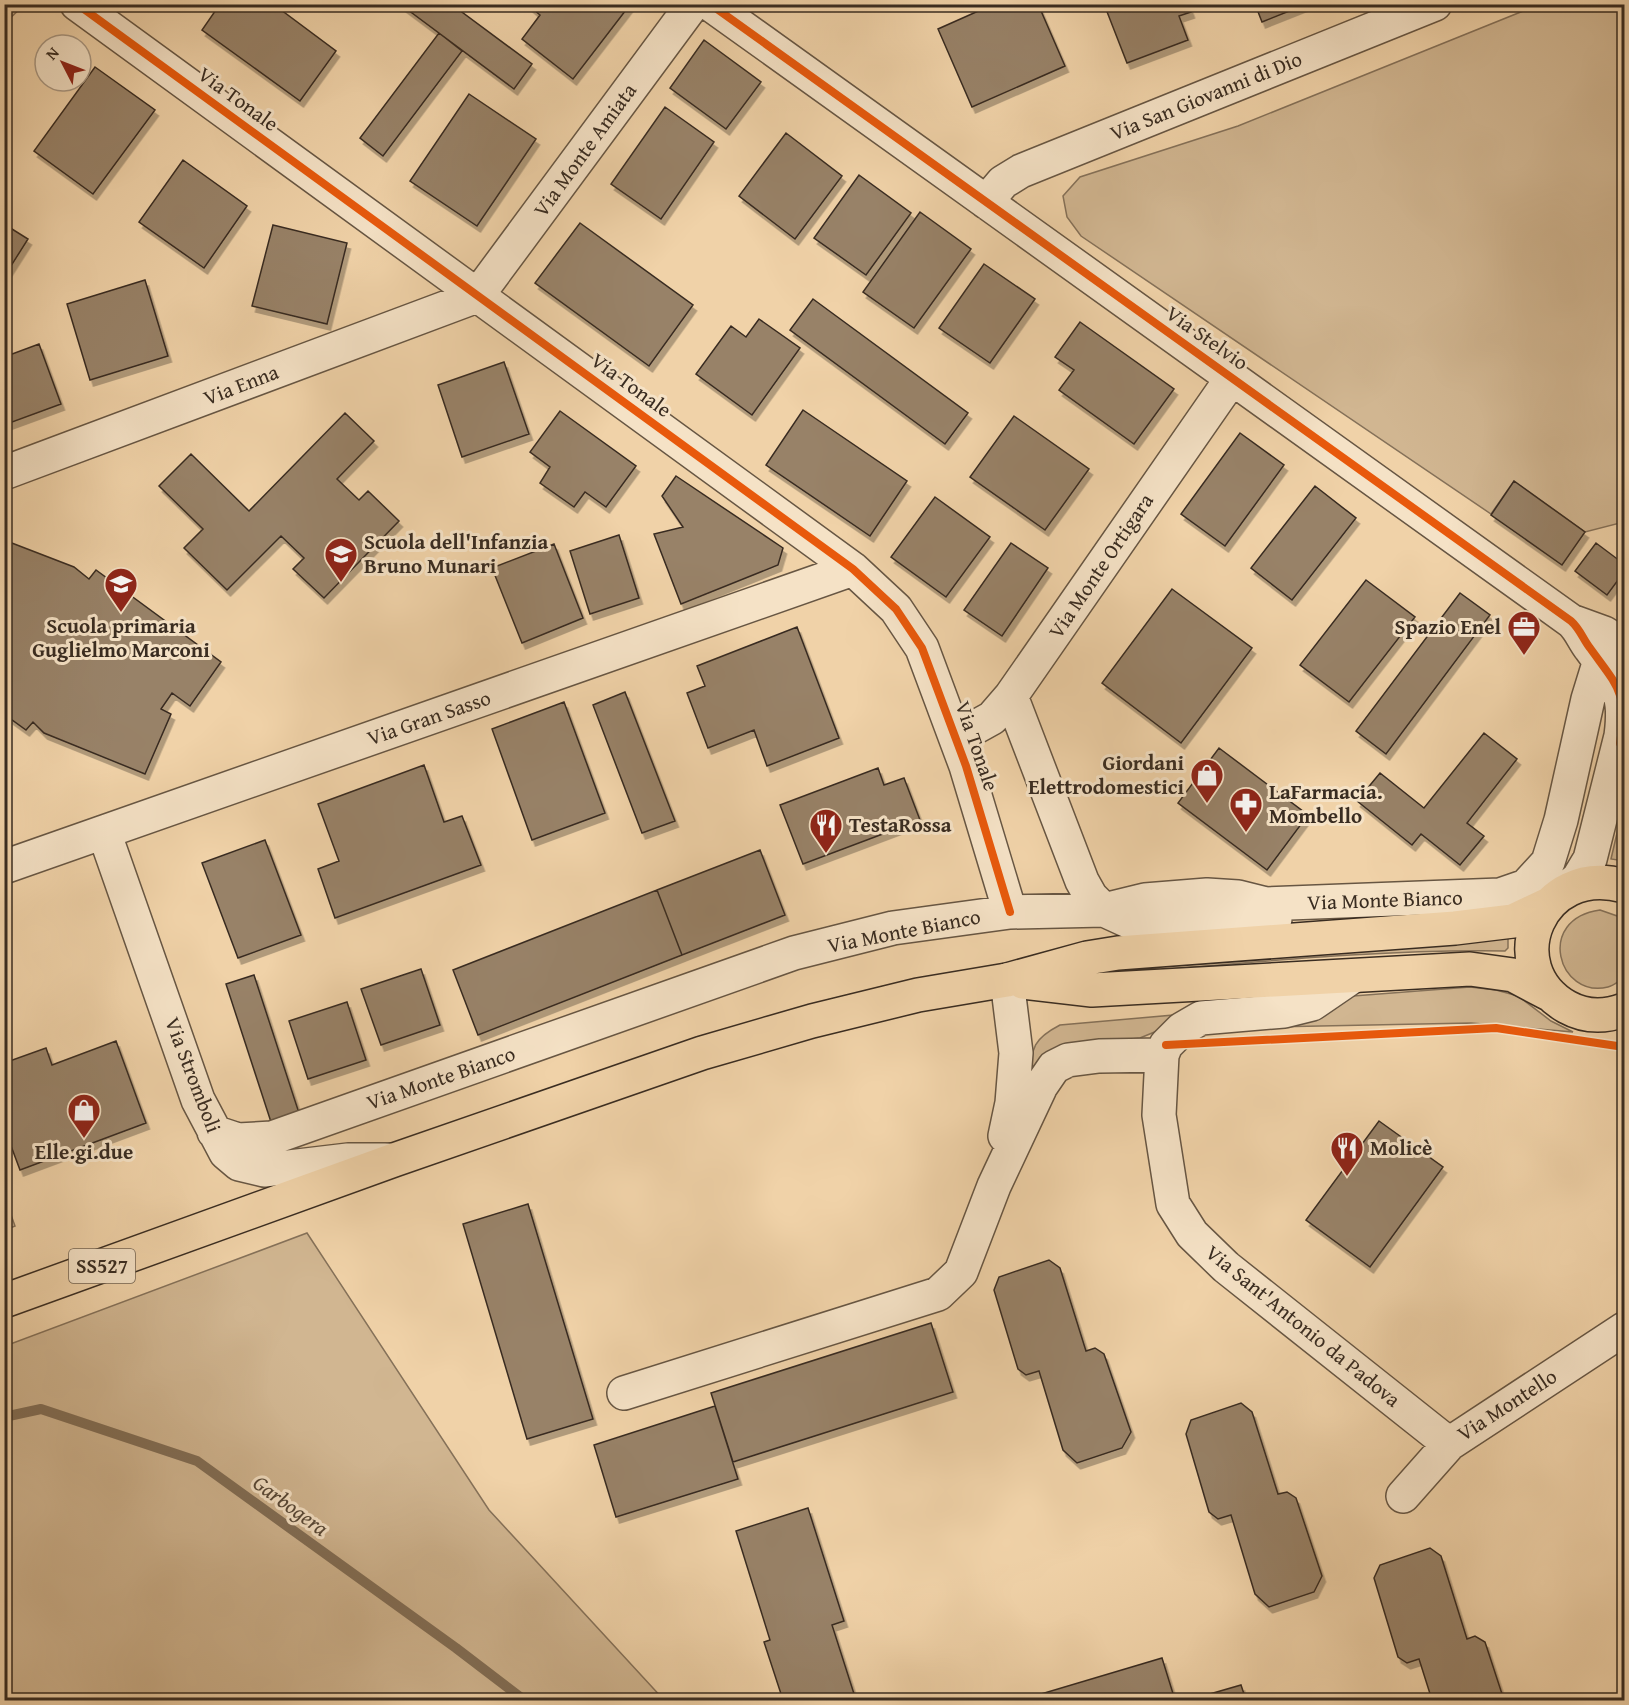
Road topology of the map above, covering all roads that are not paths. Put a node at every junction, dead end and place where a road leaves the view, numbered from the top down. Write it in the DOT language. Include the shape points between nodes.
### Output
graph roads {
  1 [pos="76,4"];
  2 [pos="693,4"];
  3 [pos="710,4"];
  4 [pos="1424,6"];
  5 [pos="986,202"];
  6 [pos="477,296"];
  7 [pos="1232,378"];
  8 [pos="4,474"];
  9 [pos="853,569"];
  10 [pos="1612,653"];
  11 [pos="1011,696"];
  12 [pos="1622,734"];
  13 [pos="956,738"];
  14 [pos="104,832"];
  15 [pos="4,867"];
  16 [pos="1624,886"];
  17 [pos="1554,899"];
  18 [pos="1104,910"];
  19 [pos="1010,912"];
  20 [pos="1455,927"];
  21 [pos="1353,976"];
  22 [pos="1007,980"];
  23 [pos="1549,994"];
  24 [pos="1624,1010"];
  25 [pos="1162,1055"];
  26 [pos="214,1132"];
  27 [pos="394,1160"];
  28 [pos="994,1186"];
  29 [pos="4,1301"];
  30 [pos="1624,1329"];
  31 [pos="624,1392"];
  32 [pos="1449,1444"];
  33 [pos="1403,1496"];
  1 -- 6 [label="street, Via Tonale"];
  2 -- 6 [label="street, Via Monte Amiata"];
  3 -- 5 [label="street, Via Stelvio"];
  4 -- 5 [label="street, Via San Giovanni di Dio" via="1014,174"];
  5 -- 7 [label="street, Via Stelvio"];
  6 -- 8 [label="street, Via Enna"];
  6 -- 9 [label="street, Via Tonale"];
  7 -- 10 [label="street, Via Stelvio" via="1571,621 1604,633"];
  7 -- 11 [label="street, Via Monte Ortigara"];
  9 -- 13 [label="street, Via Tonale" via="896,609 922,648"];
  9 -- 14 [label="street, Via Gran Sasso"];
  10 -- 12 [label="street, Via Stelvio" via="1621,698"];
  10 -- 18 [label="street, Via Monte Bianco" via="1588,699 1548,862 1526,886 1500,895 1266,904 1207,895 1146,900"];
  11 -- 13 [label="street, Via Monte Ortigara" via="992,718"];
  11 -- 18 [label="street" via="1082,881"];
  12 -- 17 [label="street, Via Monte Bianco" via="1590,859 1578,879"];
  13 -- 19 [label="street, Via Tonale"];
  14 -- 15 [label="street, Via Gran Sasso"];
  14 -- 26 [label="street, Via Stromboli" via="198,1100"];
  16 -- 17 [label="main road" via="1598,881 1571,887"];
  17 -- 20 [label="main road, Via Monte Bianco" via="1513,921"];
  17 -- 23 [label="main road" via="1536,927 1532,955"];
  18 -- 19 [label="street, Via Monte Bianco"];
  18 -- 20 [label="street" via="1128,921 1148,922 1427,917"];
  19 -- 26 [label="street, Via Monte Bianco" via="893,928 794,953 272,1138 238,1140"];
  20 -- 22 [label="main road, Via Monte Bianco" via="1118,953"];
  21 -- 22 [label="main road, Via Monte Bianco" via="1092,990"];
  21 -- 23 [label="main road, Via Monte Bianco" via="1470,969 1512,975"];
  21 -- 25 [label="street" via="1312,1004 1284,1011 1201,1018 1182,1029"];
  22 -- 27 [label="main road, Via Monte Bianco" via="918,995 812,1021 724,1047"];
  22 -- 28 [label="street" via="1016,1053 1012,1103"];
  23 -- 24 [label="main road, Via Monte Bianco" via="1586,1015"];
  25 -- 28 [label="street" via="1099,1056 1068,1060 1054,1067 1041,1086"];
  25 -- 32 [label="street, Via Sant'Antonio da Padova" via="1159,1115 1173,1204 1192,1234 1226,1267"];
  26 -- 27 [label="street, Via Stromboli" via="226,1153 239,1164 264,1170 348,1160"];
  27 -- 29 [label="main road, Via Monte Bianco / SS527"];
  28 -- 31 [label="street" via="960,1272 938,1294"];
  30 -- 32 [label="street, Via Montello"];
  32 -- 33 [label="street, Via Montello"];
}
